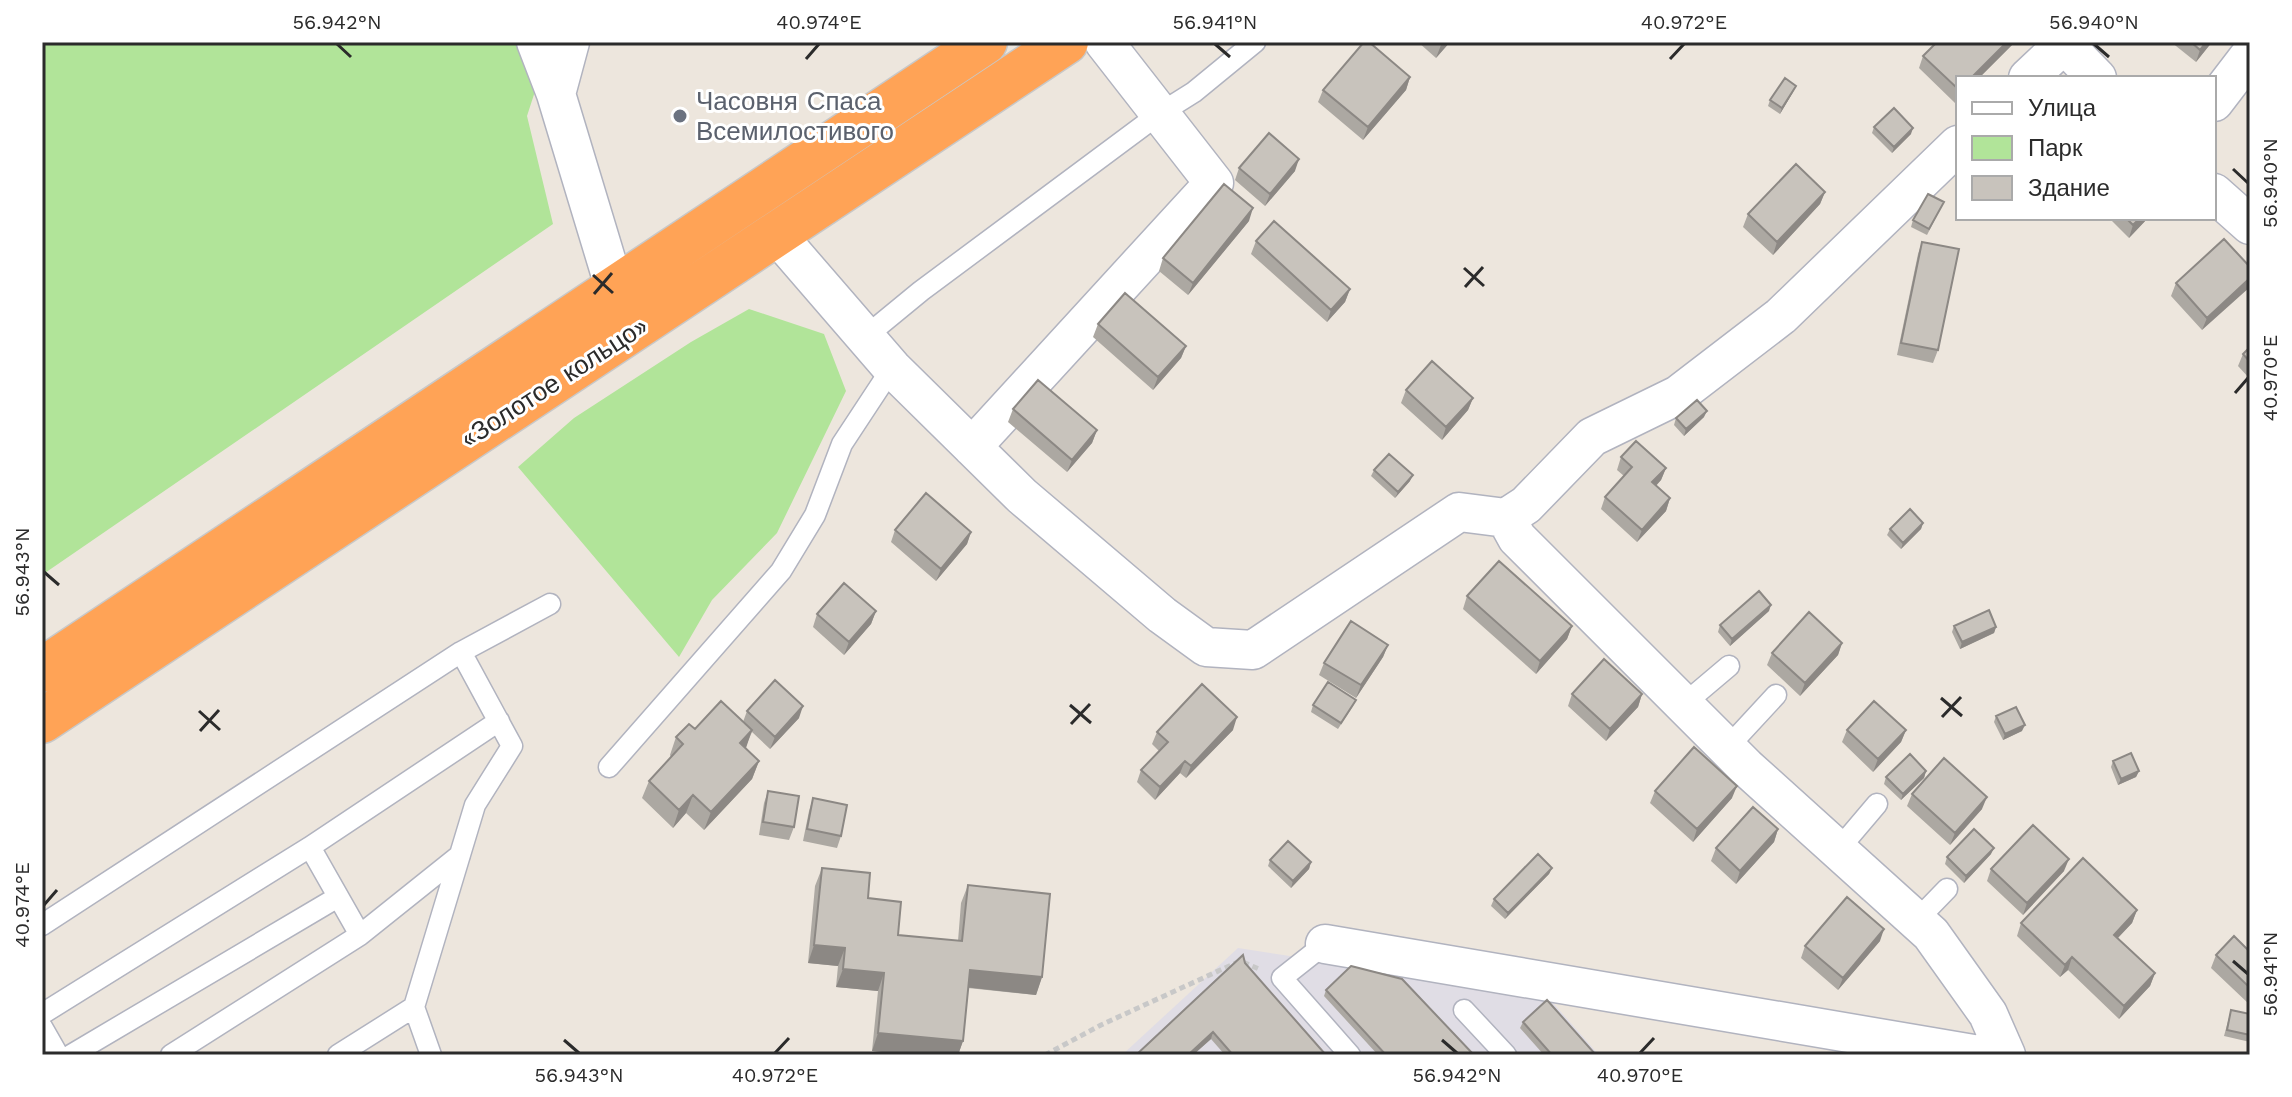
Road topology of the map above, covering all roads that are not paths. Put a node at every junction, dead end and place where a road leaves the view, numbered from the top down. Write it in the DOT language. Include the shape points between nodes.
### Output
graph roads {
  1 [pos="536,42"];
  2 [pos="570,42"];
  3 [pos="985,42"];
  4 [pos="1066,42"];
  5 [pos="1104,42"];
  6 [pos="1255,42"];
  7 [pos="2063,43"];
  8 [pos="2250,55"];
  9 [pos="2030,76"];
  10 [pos="2095,76"];
  11 [pos="556,94"];
  12 [pos="2216,99"];
  13 [pos="1159,114"];
  14 [pos="1956,147"];
  15 [pos="2216,195"];
  16 [pos="2250,225"];
  17 [pos="777,235"];
  18 [pos="615,289"];
  19 [pos="865,337"];
  20 [pos="892,368"];
  21 [pos="972,447"];
  22 [pos="1506,518"];
  23 [pos="550,604"];
  24 [pos="461,652"];
  25 [pos="1729,666"];
  26 [pos="42,670"];
  27 [pos="1776,695"];
  28 [pos="1684,704"];
  29 [pos="42,721"];
  30 [pos="499,721"];
  31 [pos="1727,748"];
  32 [pos="609,767"];
  33 [pos="1877,804"];
  34 [pos="310,847"];
  35 [pos="1838,850"];
  36 [pos="460,855"];
  37 [pos="1947,889"];
  38 [pos="338,897"];
  39 [pos="1916,921"];
  40 [pos="42,925"];
  41 [pos="360,935"];
  42 [pos="1325,944"];
  43 [pos="414,1007"];
  44 [pos="1464,1010"];
  45 [pos="42,1014"];
  46 [pos="1860,1046"];
  47 [pos="71,1055"];
  48 [pos="171,1055"];
  49 [pos="338,1055"];
  50 [pos="431,1055"];
  51 [pos="1350,1055"];
  52 [pos="1506,1055"];
  53 [pos="1979,1055"];
  54 [pos="2006,1055"];
  1 -- 11 [label="street"];
  2 -- 11 [label="street"];
  3 -- 18 [label="highway, «Золотое кольцо»"];
  4 -- 17 [label="highway, «Золотое кольцо»"];
  5 -- 13 [label="street"];
  6 -- 13 [label="lane"];
  7 -- 9 [label="street"];
  7 -- 10 [label="street"];
  8 -- 12 [label="street"];
  11 -- 18 [label="street"];
  13 -- 19 [label="lane"];
  13 -- 21 [label="street" via="1214,183"];
  14 -- 22 [label="street" via="1781,316 1678,395 1592,437 1526,505"];
  15 -- 16 [label="street"];
  17 -- 19 [label="street"];
  17 -- 29 [label="highway, «Золотое кольцо»"];
  18 -- 26 [label="highway, «Золотое кольцо»"];
  19 -- 20 [label="street"];
  20 -- 21 [label="street"];
  20 -- 32 [label="lane" via="842,444 815,515 781,571"];
  21 -- 22 [label="street" via="1022,496 1206,647 1253,650 1459,512"];
  22 -- 28 [label="street" via="1517,538"];
  23 -- 24 [label="lane"];
  24 -- 30 [label="lane"];
  24 -- 40 [label="lane"];
  25 -- 28 [label="lane"];
  27 -- 31 [label="lane"];
  28 -- 31 [label="street"];
  30 -- 34 [label="lane"];
  30 -- 36 [label="lane" via="512,746 475,805"];
  31 -- 35 [label="street"];
  33 -- 35 [label="lane"];
  34 -- 38 [label="lane"];
  34 -- 45 [label="lane"];
  35 -- 39 [label="street"];
  36 -- 41 [label="lane"];
  36 -- 43 [label="lane"];
  37 -- 39 [label="lane"];
  38 -- 41 [label="lane"];
  38 -- 47 [label="lane"];
  39 -- 54 [label="street" via="1988,1014"];
  41 -- 48 [label="lane"];
  42 -- 46 [label="street" via="1637,999"];
  42 -- 51 [label="lane" via="1282,978"];
  43 -- 49 [label="lane"];
  43 -- 50 [label="lane"];
  44 -- 52 [label="lane"];
  46 -- 53 [label="street"];
}
